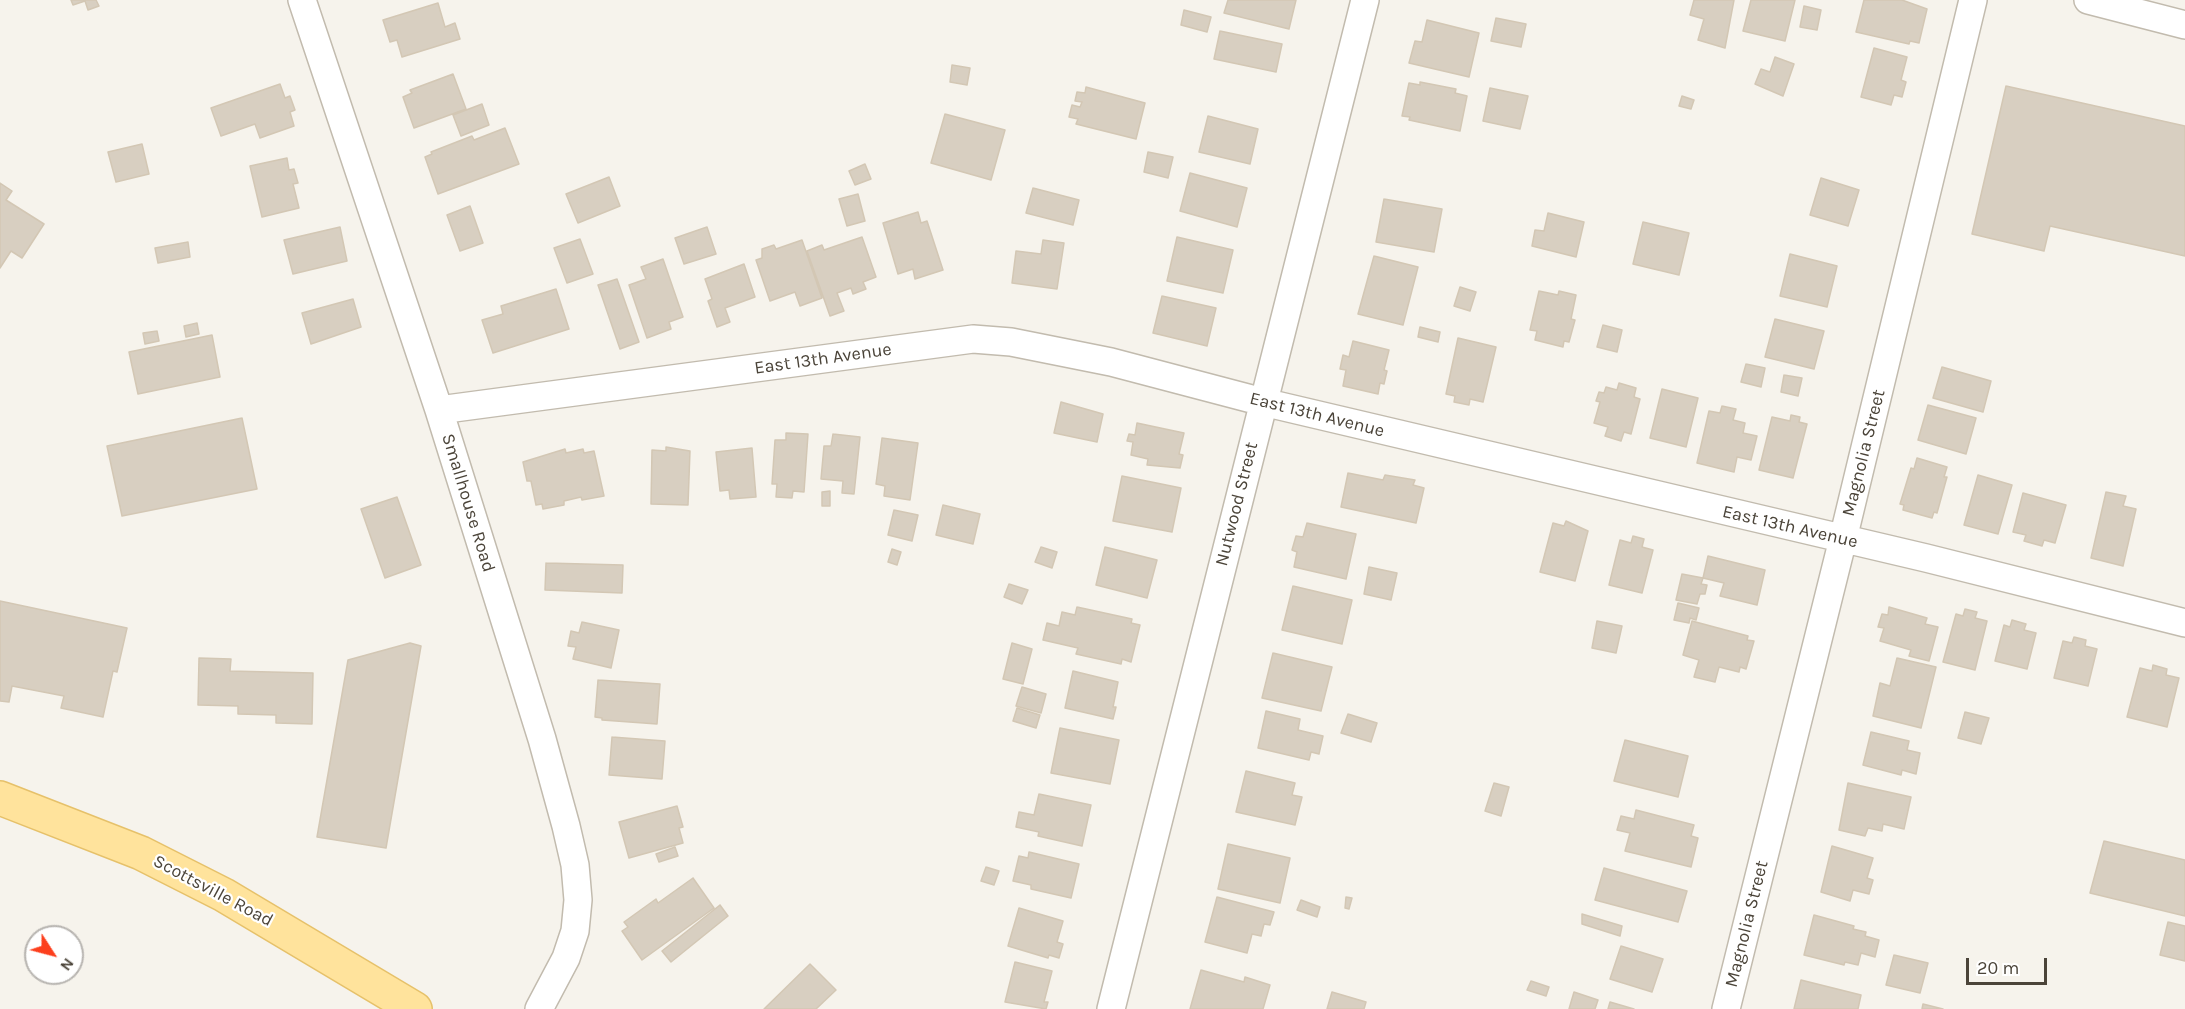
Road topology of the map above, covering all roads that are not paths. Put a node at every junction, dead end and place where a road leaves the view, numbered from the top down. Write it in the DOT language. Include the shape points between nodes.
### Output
graph roads {
  1 [pos="302,0"];
  2 [pos="1365,0"];
  3 [pos="1973,0"];
  4 [pos="2088,0"];
  5 [pos="2185,25"];
  6 [pos="1263,402"];
  7 [pos="439,410"];
  8 [pos="1843,539"];
  9 [pos="2185,623"];
  10 [pos="0,798"];
  11 [pos="415,1009"];
  12 [pos="539,1009"];
  13 [pos="1111,1009"];
  14 [pos="1726,1009"];
  1 -- 7 [label="street, Smallhouse Road"];
  2 -- 6 [label="street, Nutwood Street"];
  3 -- 8 [label="street, Magnolia Street"];
  4 -- 5 [label="street"];
  6 -- 7 [label="street, East 13th Avenue" via="1111,362 1011,342 974,339"];
  6 -- 8 [label="street, East 13th Avenue"];
  6 -- 13 [label="street, Nutwood Street"];
  7 -- 12 [label="street, Smallhouse Road" via="542,739 575,865 575,931 566,958"];
  8 -- 9 [label="street, East 13th Avenue"];
  8 -- 14 [label="street, Magnolia Street"];
  10 -- 11 [label="main road, Scottsville Road" via="141,853 224,895"];
}
